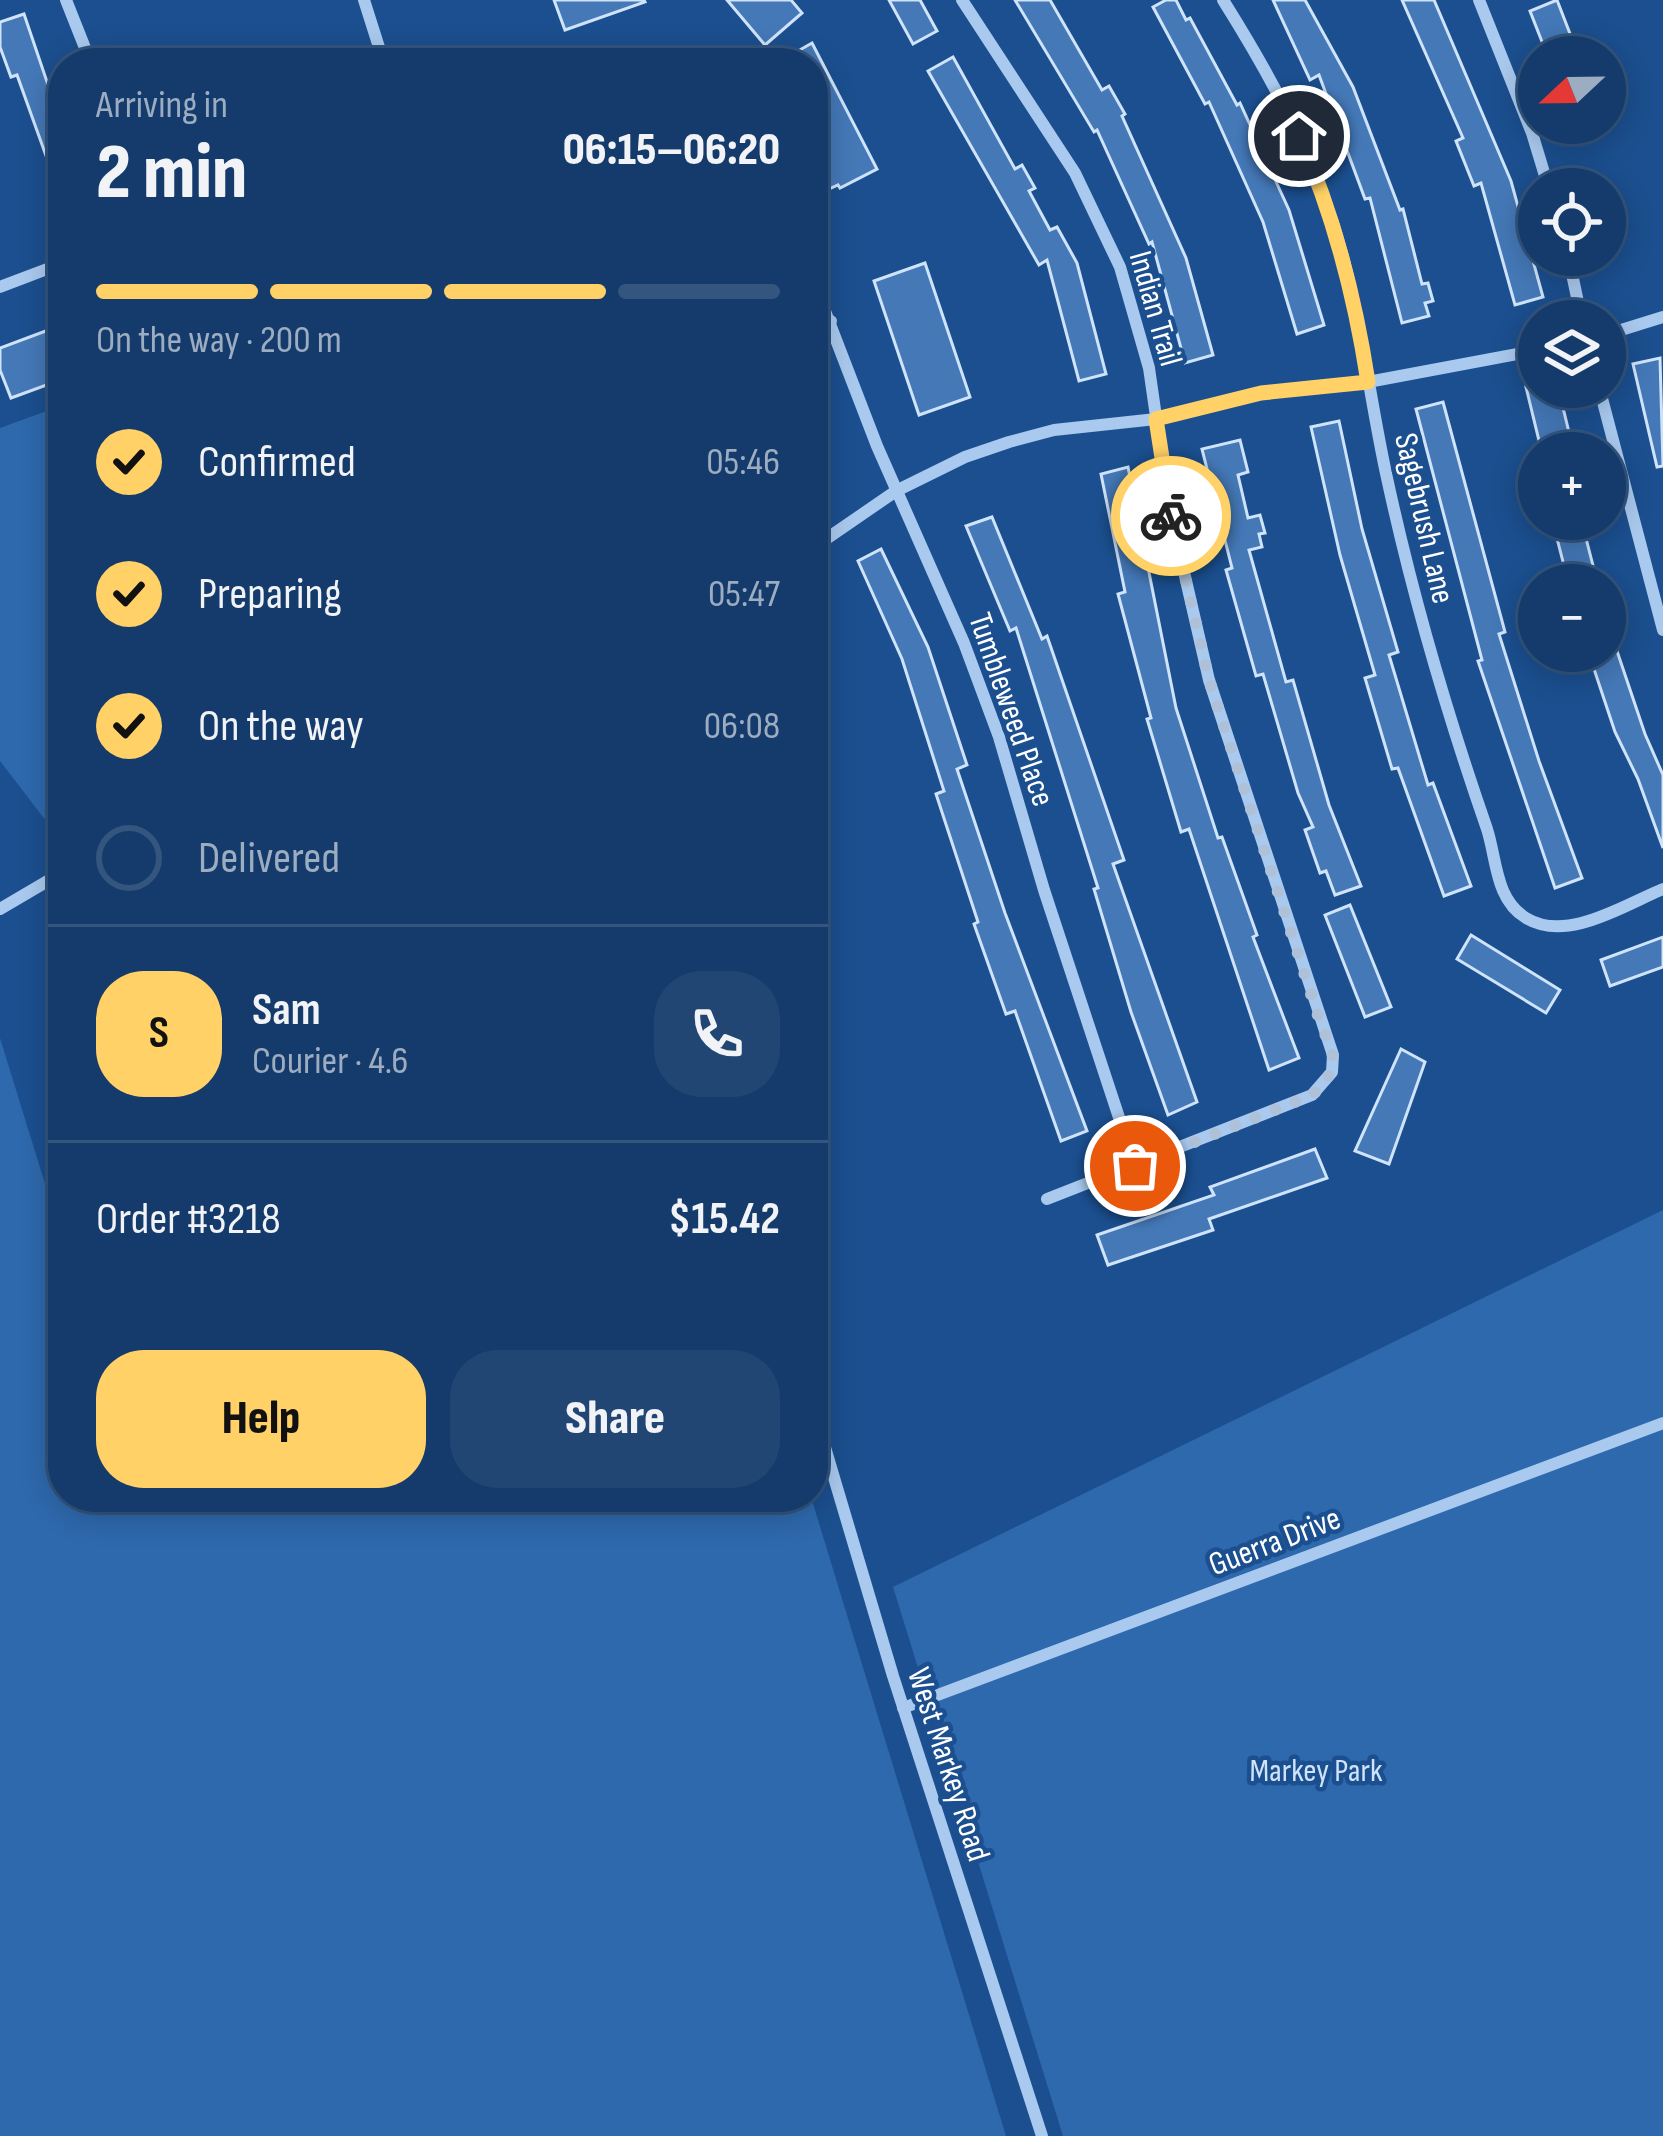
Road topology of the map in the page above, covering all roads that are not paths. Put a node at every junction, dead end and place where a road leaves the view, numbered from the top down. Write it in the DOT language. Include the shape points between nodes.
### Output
graph roads {
  1 [pos="66,0"];
  2 [pos="364,0"];
  3 [pos="962,0"];
  4 [pos="1222,0"];
  5 [pos="1479,0"];
  6 [pos="85,48"];
  7 [pos="379,48"];
  8 [pos="1543,168"];
  9 [pos="48,269"];
  10 [pos="0,287"];
  11 [pos="828,314"];
  12 [pos="1663,317"];
  13 [pos="831,321"];
  14 [pos="828,322"];
  15 [pos="1626,328"];
  16 [pos="1518,354"];
  17 [pos="1368,382"];
  18 [pos="1605,408"];
  19 [pos="1156,419"];
  20 [pos="896,491"];
  21 [pos="828,538"];
  22 [pos="1663,630"];
  23 [pos="48,881"];
  24 [pos="1663,890"];
  25 [pos="0,909"];
  26 [pos="1135,1166"];
  27 [pos="1047,1198"];
  28 [pos="1663,1423"];
  29 [pos="828,1458"];
  30 [pos="903,1708"];
  31 [pos="1042,2136"];
  1 -- 6 [label="street"];
  2 -- 7 [label="street"];
  3 -- 19 [label="street, Indian Trail" via="1100,219 1137,317"];
  4 -- 17 [label="street, Sagebrush Lane" via="1287,109 1318,182 1348,277"];
  5 -- 8 [label="street"];
  9 -- 10 [label="street"];
  11 -- 13 [label="street, Tumbleweed Place"];
  12 -- 15 [label="street"];
  13 -- 14 [label="street"];
  13 -- 20 [label="street, Tumbleweed Place"];
  16 -- 17 [label="street"];
  17 -- 19 [label="street" via="1261,393"];
  17 -- 24 [label="street, Sagebrush Lane" via="1407,565 1503,892 1542,925 1561,927"];
  18 -- 22 [label="street"];
  19 -- 20 [label="street" via="1009,442"];
  19 -- 26 [label="street, Indian Trail" via="1209,680 1334,1054 1312,1095"];
  20 -- 21 [label="street"];
  20 -- 26 [label="street, Tumbleweed Place" via="999,737"];
  23 -- 25 [label="street"];
  26 -- 27 [label="street, Indian Trail"];
  28 -- 30 [label="street, Guerra Drive"];
  29 -- 30 [label="street, West Markey Road"];
  30 -- 31 [label="street, West Markey Road"];
}
